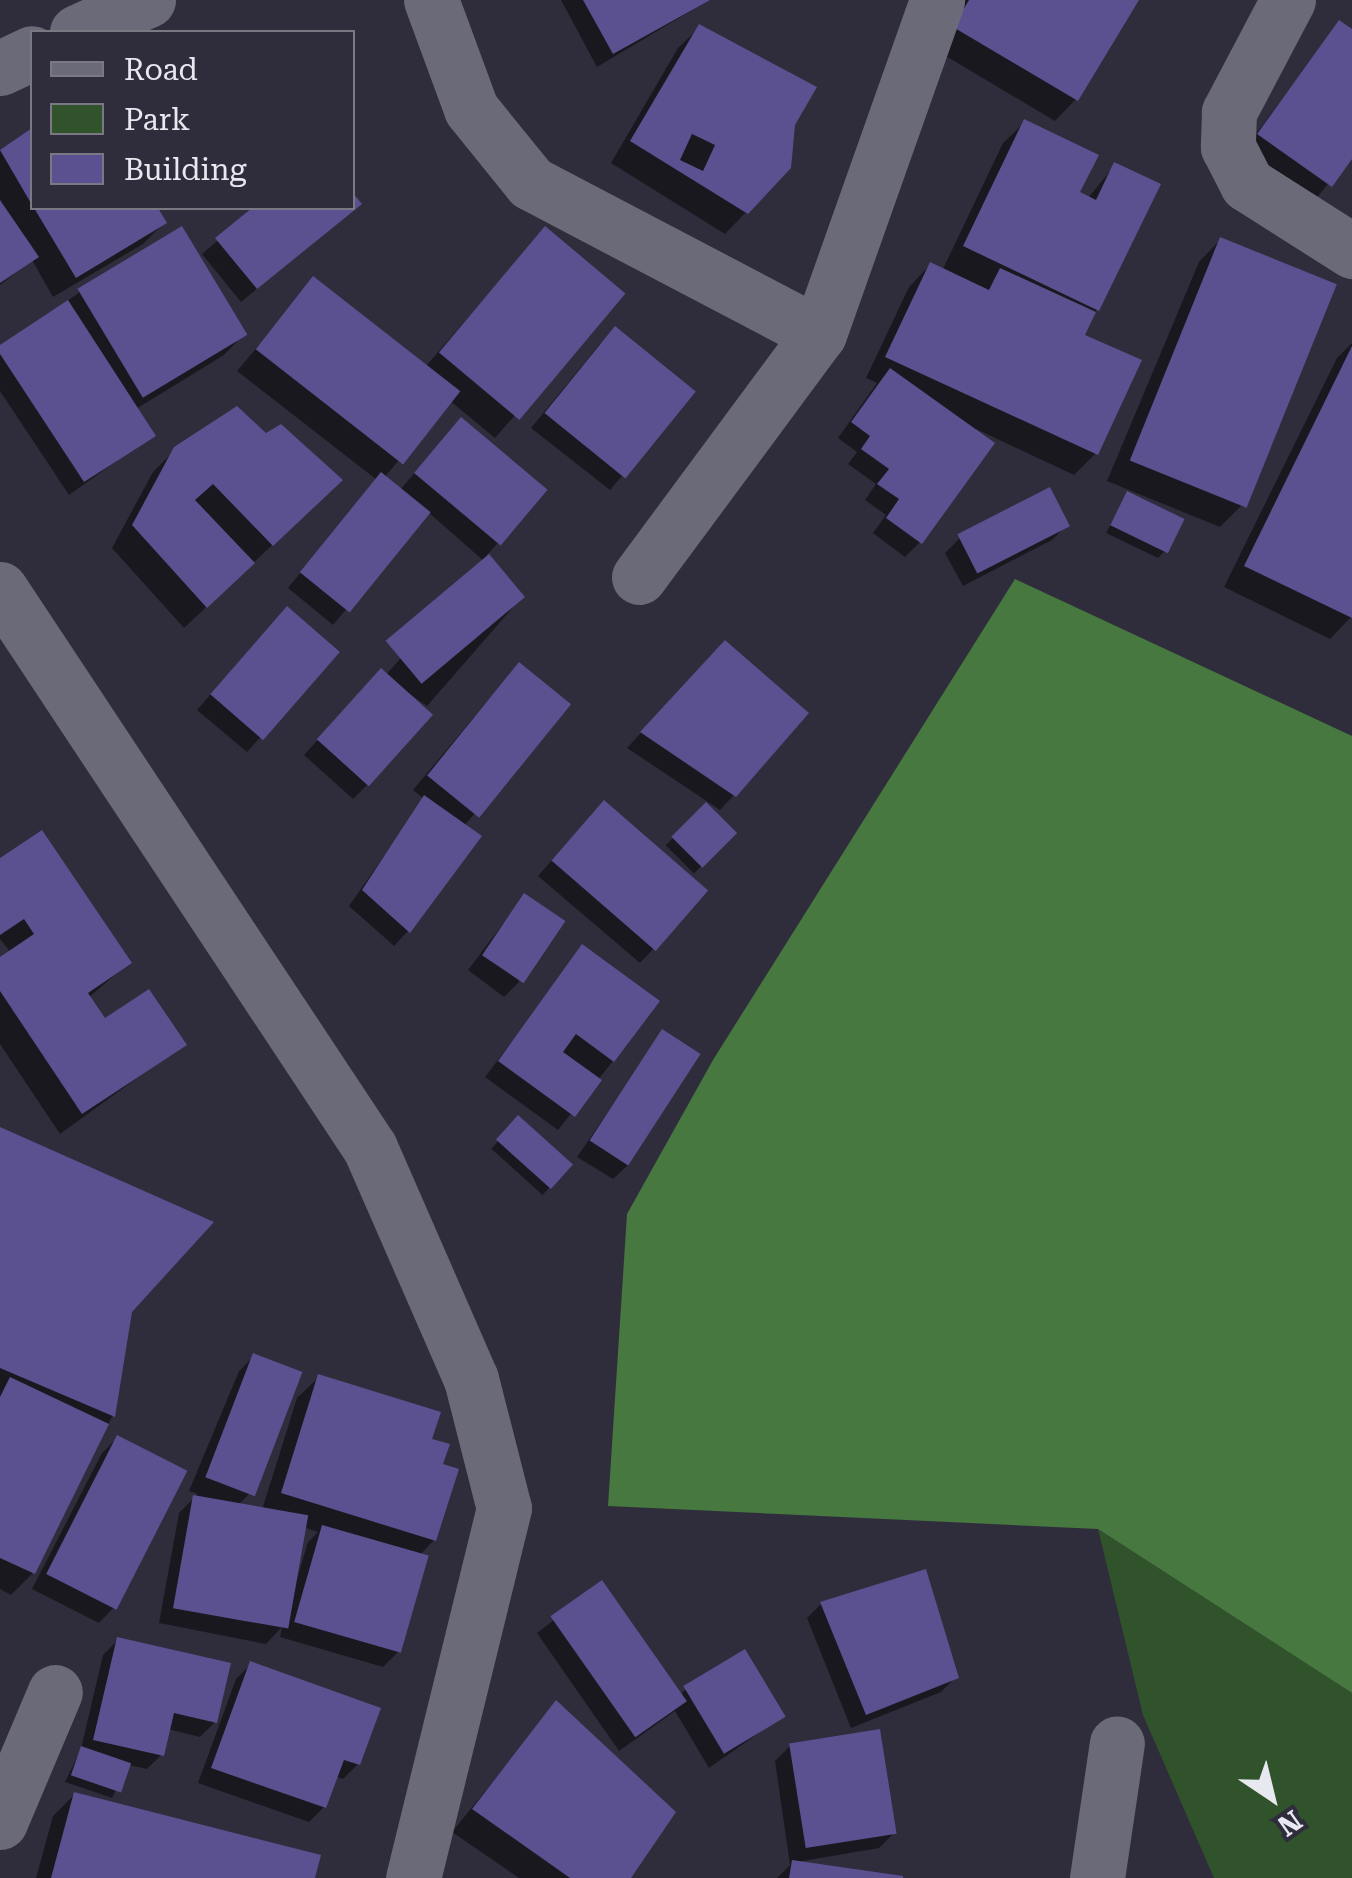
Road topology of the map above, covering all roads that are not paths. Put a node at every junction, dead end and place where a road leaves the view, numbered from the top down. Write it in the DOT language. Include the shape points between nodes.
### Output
graph roads {
  1 [pos="148,0"];
  2 [pos="431,0"];
  3 [pos="937,0"];
  4 [pos="1288,0"];
  5 [pos="81,30"];
  6 [pos="30,54"];
  7 [pos="0,68"];
  8 [pos="1352,251"];
  9 [pos="819,334"];
  10 [pos="640,577"];
  11 [pos="0,588"];
  12 [pos="55,1692"];
  13 [pos="1116,1742"];
  14 [pos="0,1822"];
  15 [pos="413,1878"];
  16 [pos="1096,1878"];
  1 -- 5 [label="street"];
  2 -- 9 [label="street" via="471,108 531,183"];
  3 -- 9 [label="street"];
  4 -- 8 [label="street" via="1229,112 1228,147 1247,184"];
  6 -- 7 [label="street"];
  9 -- 10 [label="street"];
  11 -- 15 [label="street" via="370,1148 471,1379 504,1508"];
  12 -- 14 [label="street"];
  13 -- 16 [label="street"];
}
